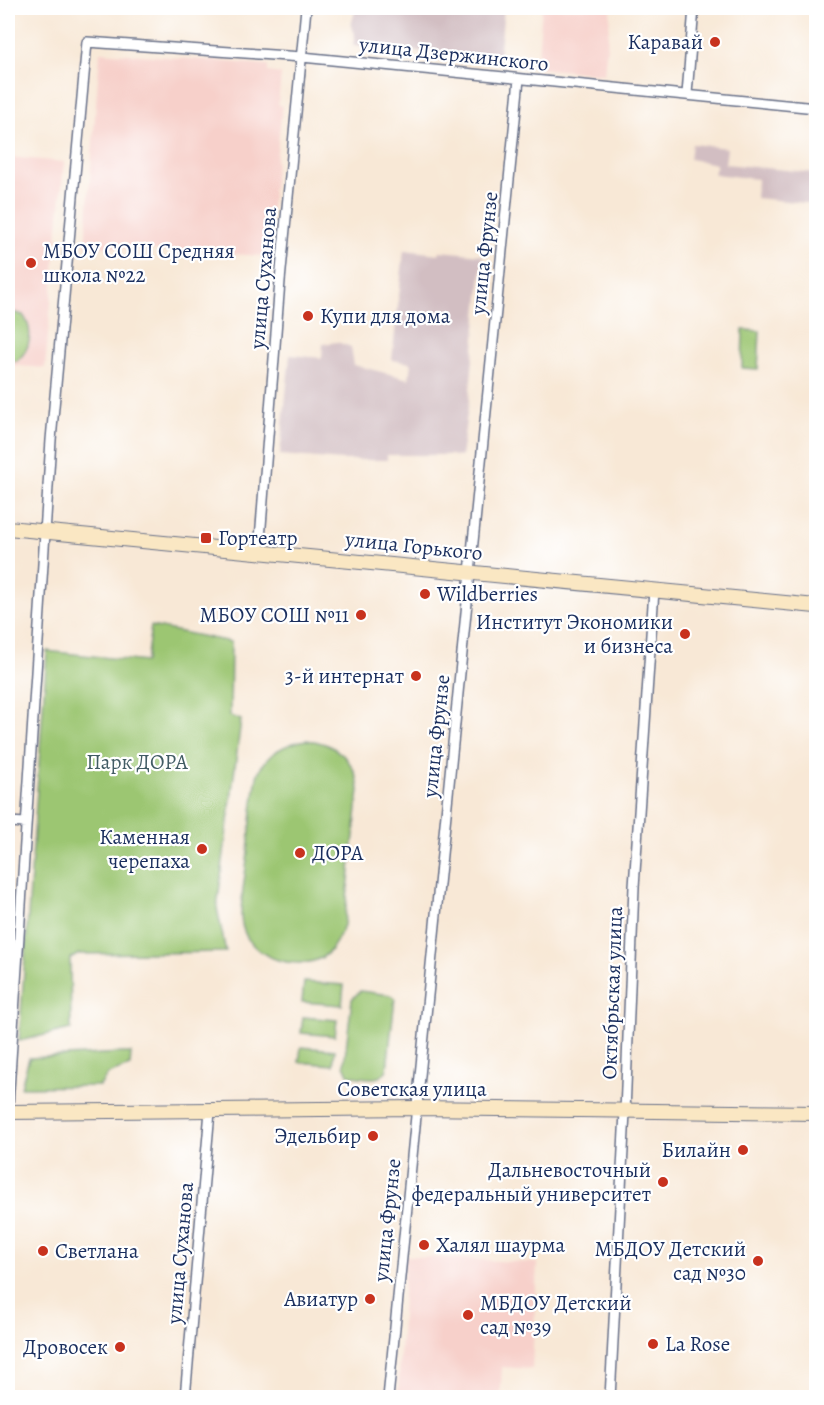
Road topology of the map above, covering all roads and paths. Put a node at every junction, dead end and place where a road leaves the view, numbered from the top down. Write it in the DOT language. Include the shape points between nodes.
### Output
graph roads {
  1 [pos="306,8"];
  2 [pos="694,8"];
  3 [pos="302,57"];
  4 [pos="519,79"];
  5 [pos="687,94"];
  6 [pos="816,108"];
  7 [pos="8,528"];
  8 [pos="46,532"];
  9 [pos="259,552"];
  10 [pos="471,572"];
  11 [pos="654,590"];
  12 [pos="816,606"];
  13 [pos="8,822"];
  14 [pos="27,823"];
  15 [pos="8,1106"];
  16 [pos="417,1108"];
  17 [pos="210,1111"];
  18 [pos="8,1112"];
  19 [pos="625,1112"];
  20 [pos="816,1113"];
  21 [pos="185,1398"];
  22 [pos="387,1398"];
  23 [pos="610,1398"];
  1 -- 3 [label="street, улица Суханова"];
  2 -- 5 [label="street"];
  3 -- 4 [label="street, улица Дзержинского"];
  3 -- 8 [label="street, улица Дзержинского" via="87,42"];
  3 -- 9 [label="street, улица Суханова"];
  4 -- 5 [label="street, улица Дзержинского"];
  4 -- 10 [label="street, улица Фрунзе"];
  5 -- 6 [label="street, улица Дзержинского"];
  7 -- 8 [label="main road, улица Горького"];
  8 -- 9 [label="main road, улица Горького"];
  8 -- 14 [label="street"];
  9 -- 10 [label="main road, улица Горького"];
  10 -- 11 [label="main road, улица Горького"];
  10 -- 16 [label="street, улица Фрунзе"];
  11 -- 12 [label="main road, улица Горького"];
  11 -- 19 [label="street, Октябрьская улица" via="635,876"];
  13 -- 14 [label="street"];
  14 -- 15 [label="street"];
  16 -- 17 [label="main road, Советская улица"];
  16 -- 19 [label="main road, Советская улица"];
  16 -- 22 [label="street, улица Фрунзе"];
  17 -- 18 [label="main road, Советская улица"];
  17 -- 21 [label="street, улица Суханова"];
  19 -- 20 [label="main road, Советская улица"];
  19 -- 23 [label="street, Октябрьская улица"];
}
